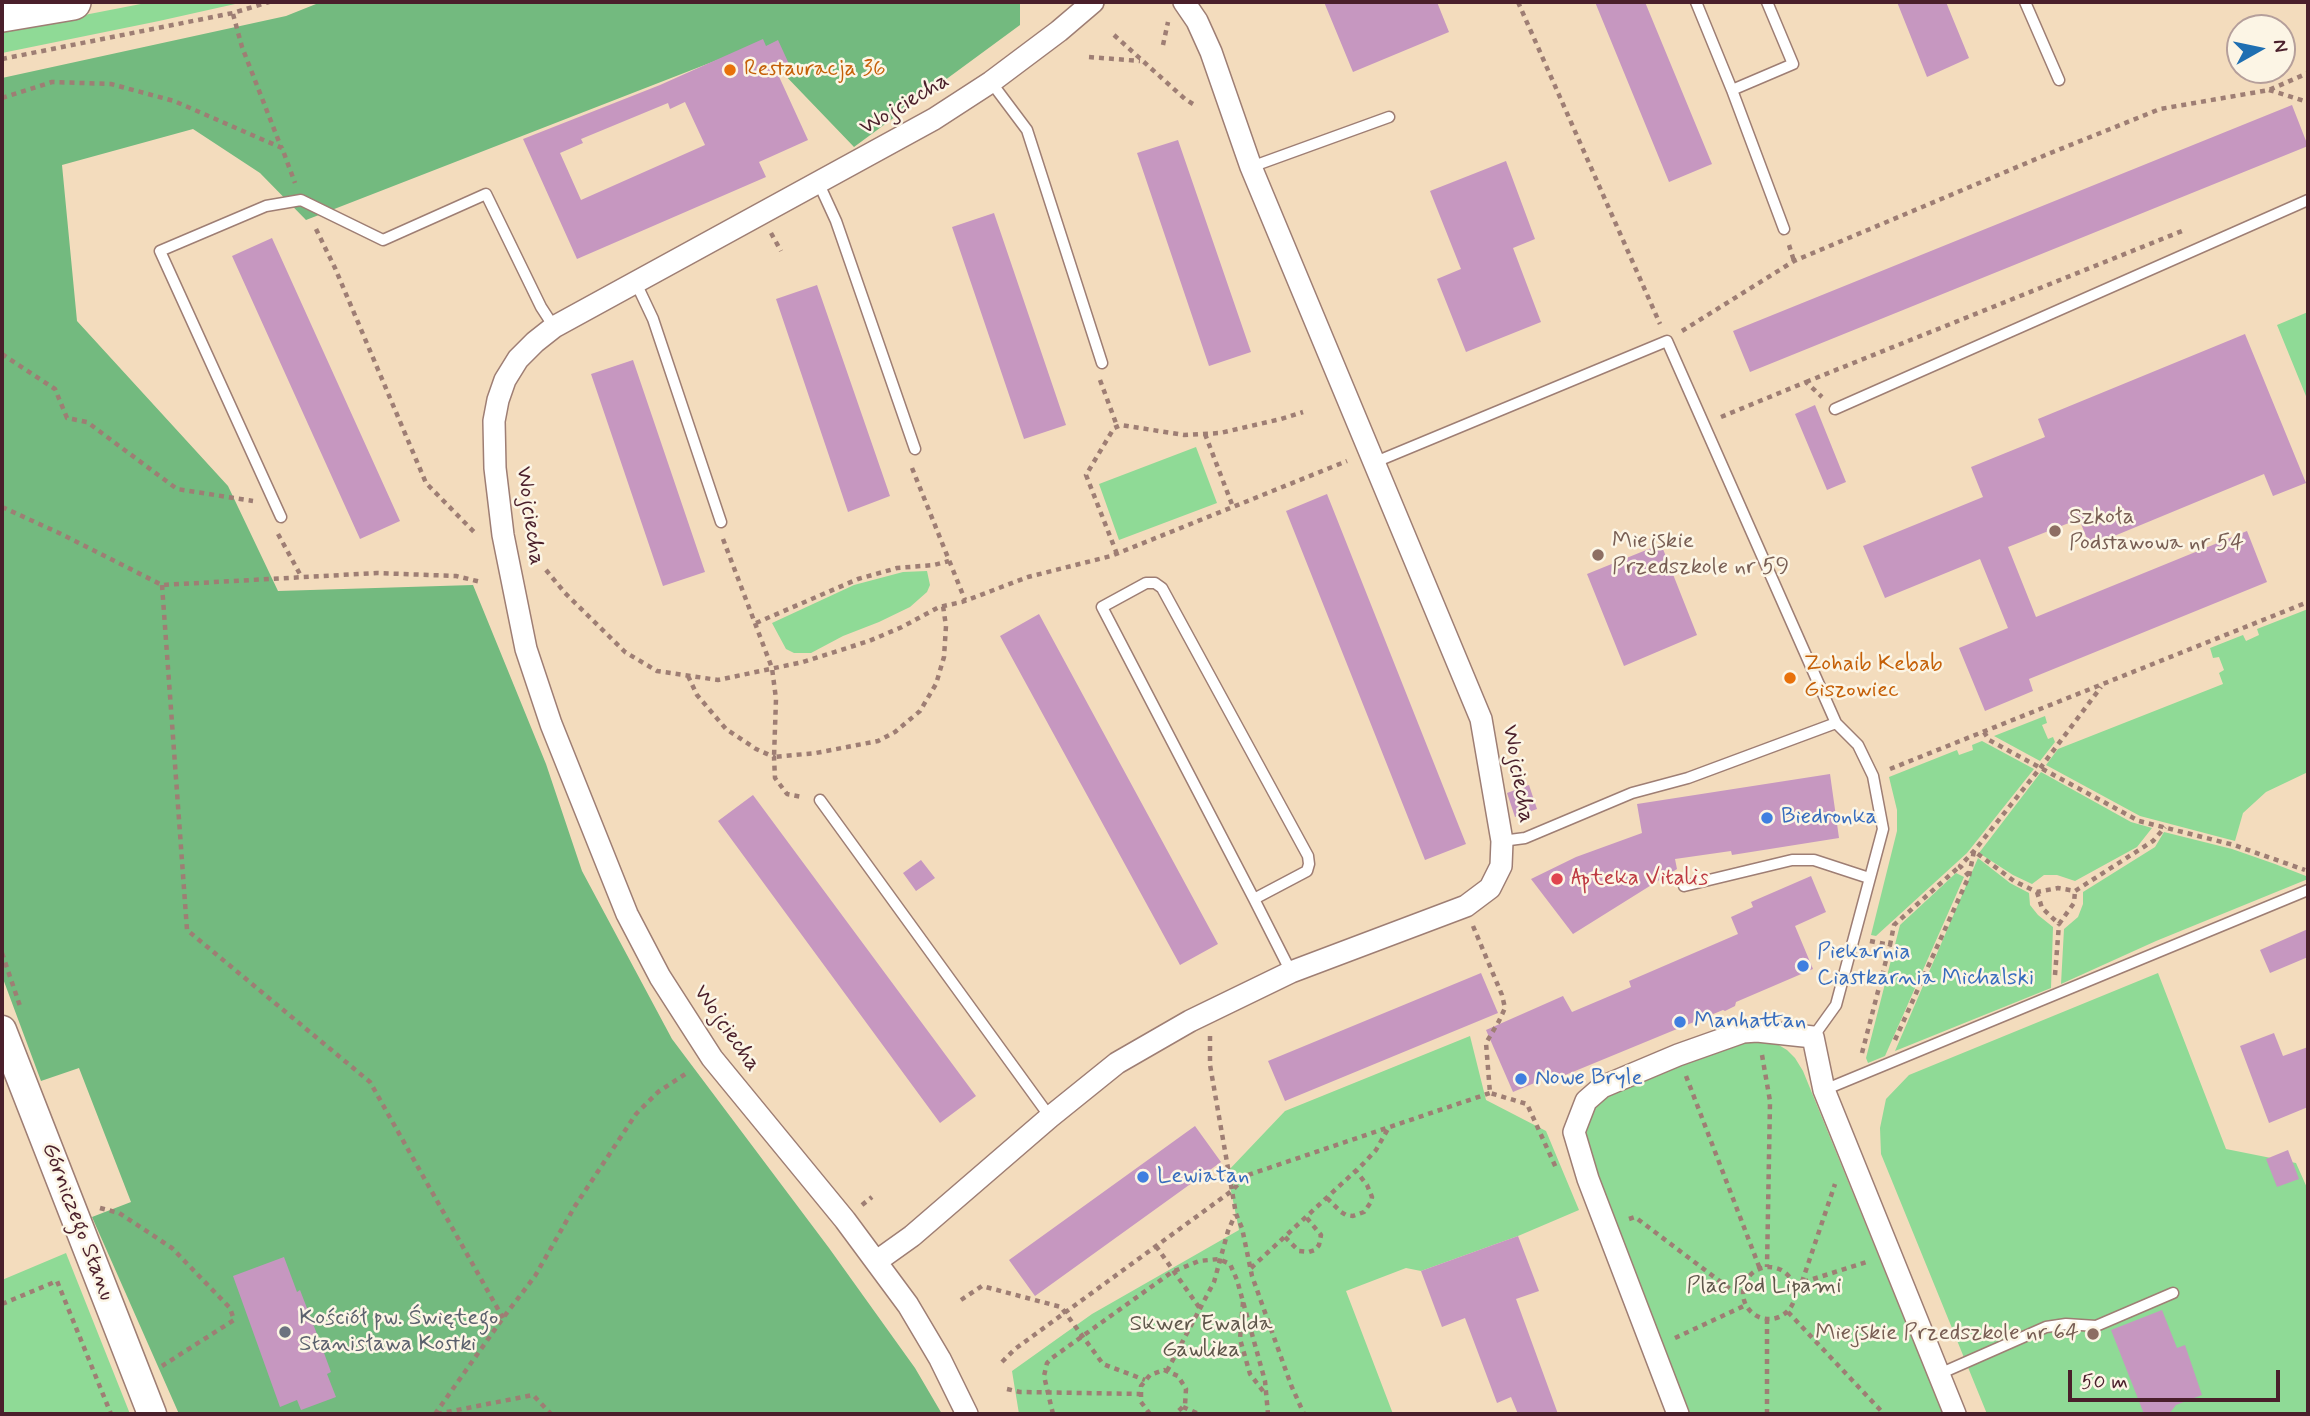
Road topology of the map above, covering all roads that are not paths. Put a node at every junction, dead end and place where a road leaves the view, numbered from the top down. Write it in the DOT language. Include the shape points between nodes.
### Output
graph roads {
  1 [pos="73,2"];
  2 [pos="1093,2"];
  3 [pos="1184,2"];
  4 [pos="1696,2"];
  5 [pos="1768,2"];
  6 [pos="2025,2"];
  7 [pos="2,15"];
  8 [pos="2059,80"];
  9 [pos="991,82"];
  10 [pos="1732,90"];
  11 [pos="1389,117"];
  12 [pos="1251,167"];
  13 [pos="820,184"];
  14 [pos="2308,200"];
  15 [pos="1784,229"];
  16 [pos="636,283"];
  17 [pos="554,327"];
  18 [pos="1102,362"];
  19 [pos="1835,409"];
  20 [pos="915,449"];
  21 [pos="1371,457"];
  22 [pos="277,520"];
  23 [pos="721,522"];
  24 [pos="1836,723"];
  25 [pos="820,800"];
  26 [pos="1502,841"];
  27 [pos="1869,878"];
  28 [pos="1684,886"];
  29 [pos="2308,890"];
  30 [pos="1254,899"];
  31 [pos="1291,972"];
  32 [pos="2,1030"];
  33 [pos="1813,1037"];
  34 [pos="1824,1090"];
  35 [pos="1050,1116"];
  36 [pos="877,1261"];
  37 [pos="2173,1293"];
  38 [pos="1937,1375"];
  39 [pos="152,1414"];
  40 [pos="967,1414"];
  41 [pos="1678,1414"];
  42 [pos="1955,1414"];
  1 -- 7 [label="main road"];
  2 -- 9 [label="street, Wojciecha"];
  3 -- 12 [label="street, Wojciecha" via="1211,52"];
  4 -- 10 [label="lane"];
  5 -- 10 [label="lane" via="1793,64"];
  6 -- 8 [label="lane"];
  9 -- 13 [label="street, Wojciecha"];
  9 -- 18 [label="lane" via="1027,130"];
  10 -- 15 [label="lane"];
  11 -- 12 [label="lane"];
  12 -- 21 [label="street, Wojciecha"];
  13 -- 16 [label="street, Wojciecha"];
  13 -- 20 [label="lane"];
  14 -- 19 [label="lane"];
  16 -- 17 [label="street, Wojciecha"];
  16 -- 23 [label="lane" via="653,319"];
  17 -- 22 [label="lane" via="486,194 383,240 301,200 266,206 160,251"];
  17 -- 36 [label="street, Wojciecha" via="518,359 505,380 494,421 503,535 534,676 607,868 660,977 731,1083"];
  21 -- 24 [label="lane" via="1667,341"];
  21 -- 26 [label="street, Wojciecha" via="1480,719"];
  24 -- 26 [label="lane" via="1688,778 1632,793 1525,838"];
  24 -- 27 [label="lane" via="1858,744 1873,776 1883,829"];
  25 -- 35 [label="lane"];
  26 -- 31 [label="street, Wojciecha" via="1501,866 1490,888 1466,906"];
  27 -- 28 [label="lane" via="1814,860 1792,860"];
  27 -- 33 [label="lane" via="1836,1005"];
  29 -- 34 [label="lane"];
  30 -- 30 [label="lane" via="1102,607 1146,583 1162,588 1308,856 1307,872"];
  30 -- 31 [label="lane"];
  31 -- 35 [label="street, Wojciecha" via="1117,1063"];
  32 -- 39 [label="street, Górniczego Stanu"];
  33 -- 34 [label="street"];
  33 -- 41 [label="street" via="1743,1031 1678,1055 1602,1087 1586,1101 1574,1132"];
  34 -- 38 [label="street"];
  35 -- 36 [label="street, Wojciecha"];
  36 -- 40 [label="street, Wojciecha" via="924,1331"];
  37 -- 38 [label="lane" via="2095,1326 2046,1327"];
  38 -- 42 [label="street"];
}
